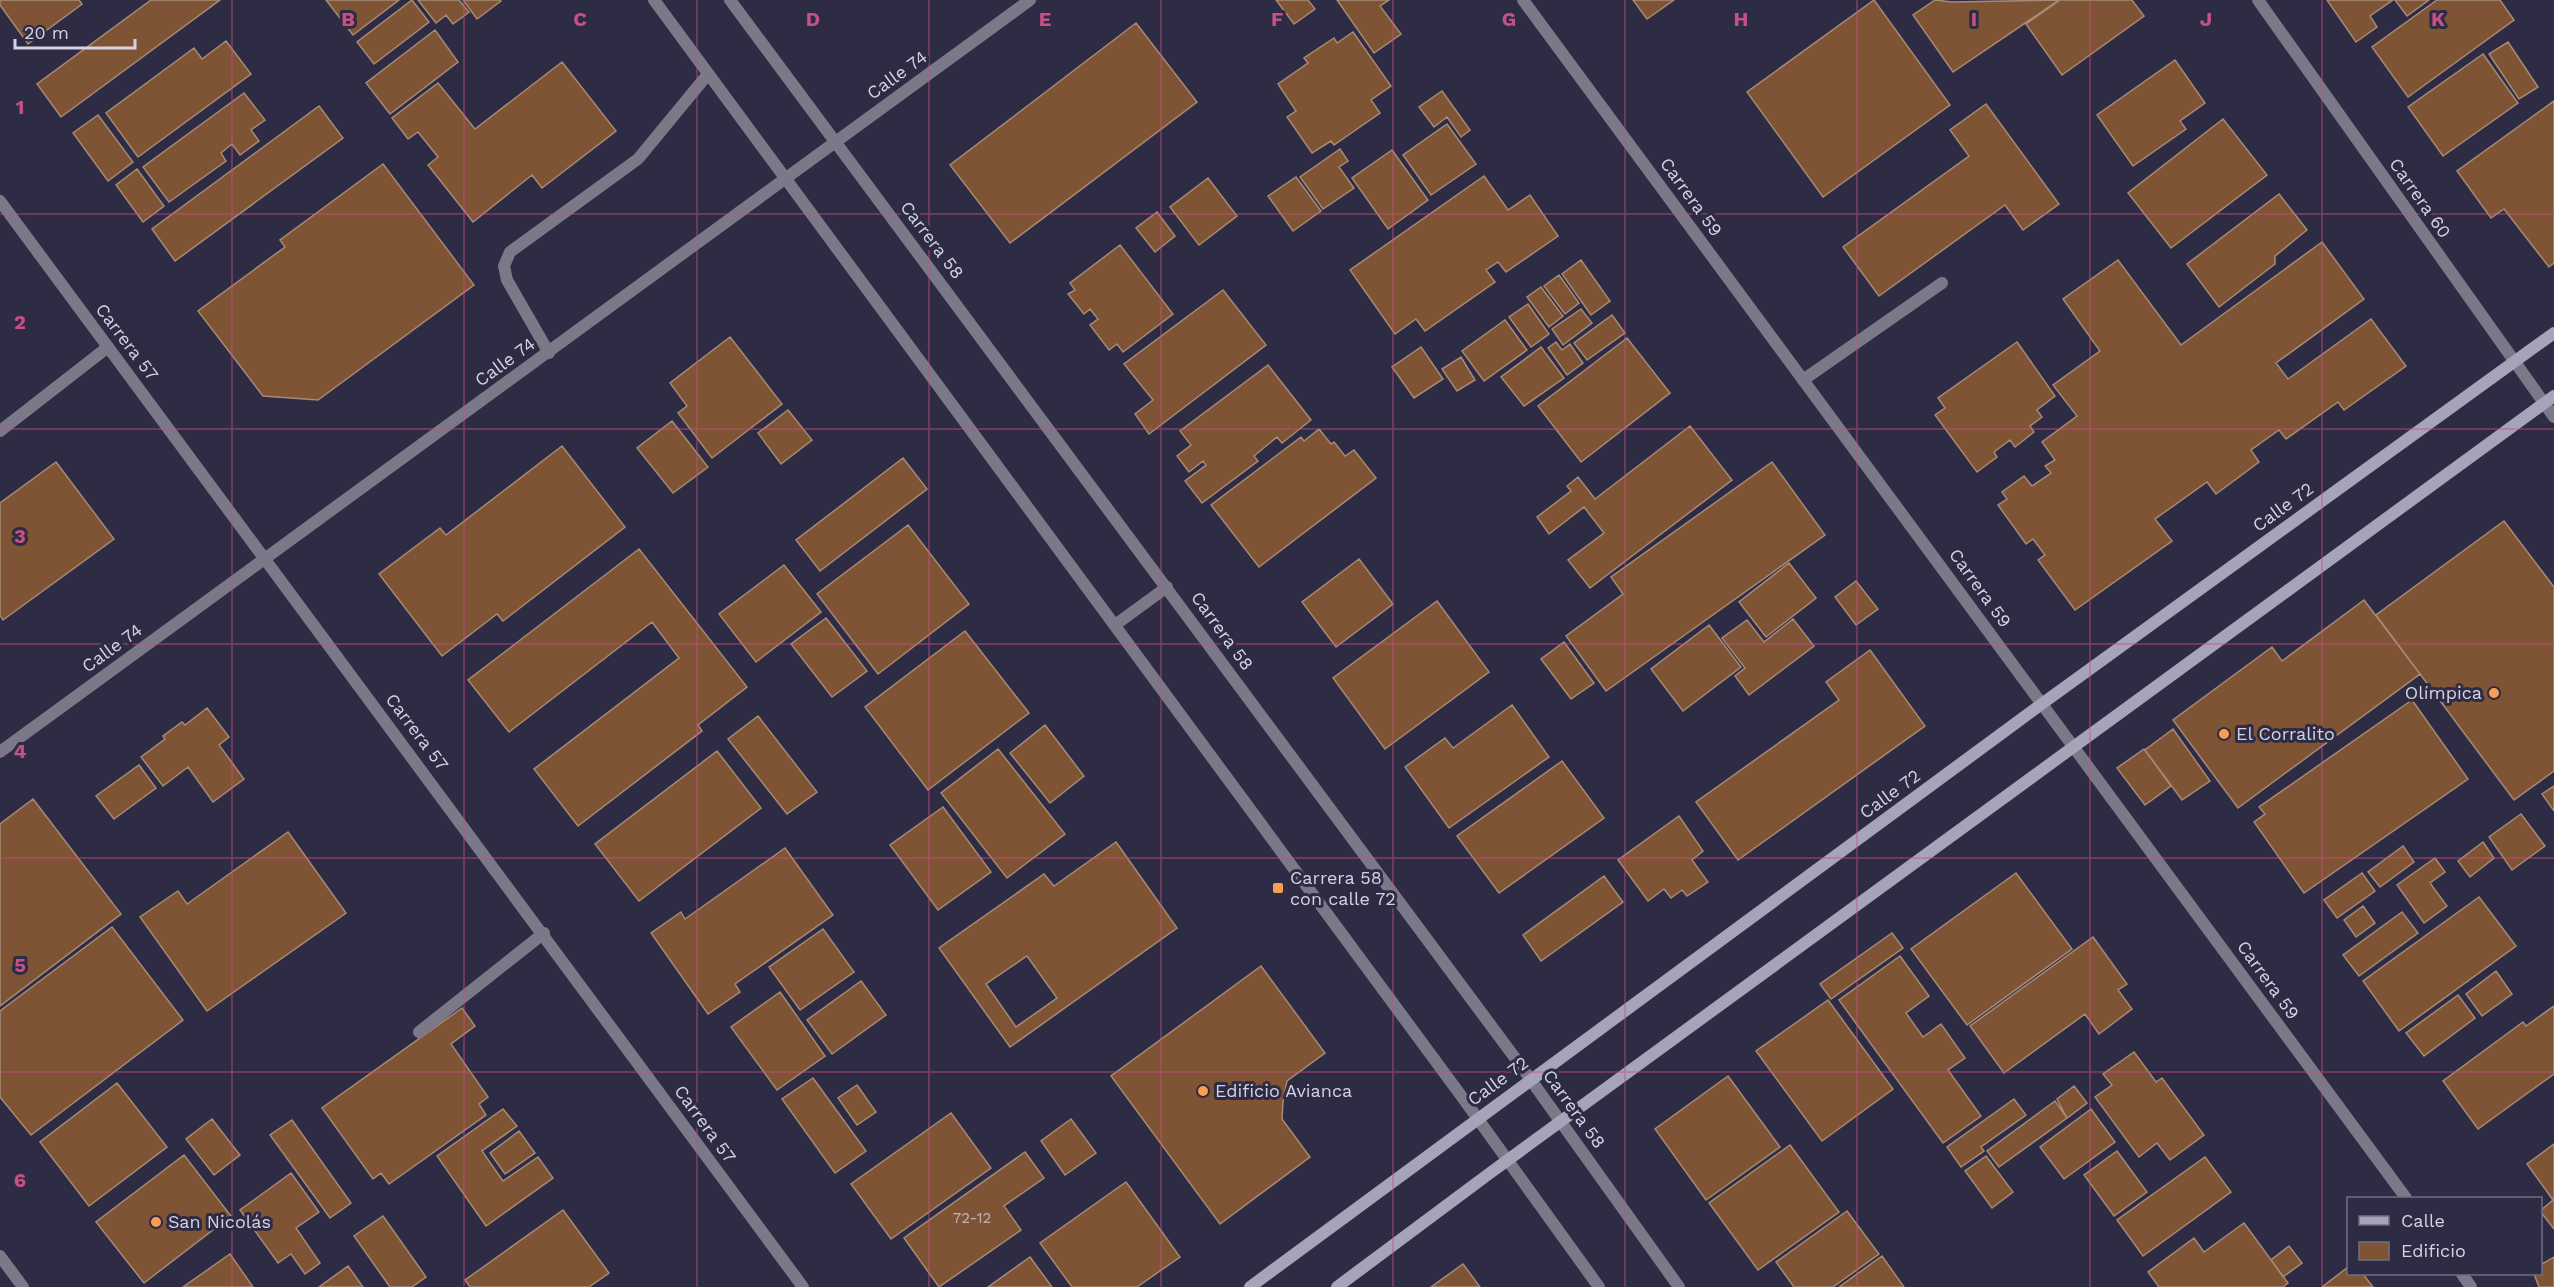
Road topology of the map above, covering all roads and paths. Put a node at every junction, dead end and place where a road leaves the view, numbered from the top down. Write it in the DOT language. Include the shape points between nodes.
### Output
graph roads {
  1 [pos="654,0"];
  2 [pos="730,0"];
  3 [pos="1030,0"];
  4 [pos="1523,0"];
  5 [pos="2258,0"];
  6 [pos="708,74"];
  7 [pos="835,142"];
  8 [pos="786,179"];
  9 [pos="0,201"];
  10 [pos="1942,283"];
  11 [pos="2554,333"];
  12 [pos="108,347"];
  13 [pos="549,353"];
  14 [pos="2514,362"];
  15 [pos="1803,380"];
  16 [pos="2549,399"];
  17 [pos="2554,417"];
  18 [pos="0,431"];
  19 [pos="265,559"];
  20 [pos="1167,587"];
  21 [pos="1115,625"];
  22 [pos="2043,704"];
  23 [pos="2072,746"];
  24 [pos="0,752"];
  25 [pos="543,933"];
  26 [pos="419,1032"];
  27 [pos="1531,1080"];
  28 [pos="1478,1118"];
  29 [pos="1562,1121"];
  30 [pos="1508,1160"];
  31 [pos="2405,1197"];
  32 [pos="0,1256"];
  33 [pos="2463,1275"];
  34 [pos="23,1287"];
  35 [pos="803,1287"];
  36 [pos="1250,1287"];
  37 [pos="1338,1287"];
  38 [pos="1599,1287"];
  39 [pos="1679,1287"];
  40 [pos="2472,1287"];
  1 -- 6 [label="street"];
  2 -- 7 [label="street, Carrera 58"];
  3 -- 7 [label="street, Calle 74"];
  4 -- 15 [label="street, Carrera 59"];
  5 -- 14 [label="street, Carrera 60"];
  6 -- 8 [label="street"];
  6 -- 13 [label="street" via="638,159 510,252 504,266 507,280"];
  7 -- 8 [label="street, Calle 74"];
  7 -- 20 [label="street, Carrera 58"];
  8 -- 13 [label="street, Calle 74"];
  8 -- 21 [label="street"];
  9 -- 12 [label="street, Carrera 57"];
  10 -- 15 [label="street"];
  11 -- 14 [label="main road, Calle 72"];
  12 -- 18 [label="street"];
  12 -- 19 [label="street, Carrera 57"];
  13 -- 19 [label="street, Calle 74"];
  14 -- 16 [label="street, Carrera 60"];
  14 -- 22 [label="main road, Calle 72"];
  15 -- 22 [label="street, Carrera 59"];
  16 -- 17 [label="street, Carrera 60"];
  16 -- 23 [label="main road"];
  19 -- 24 [label="street, Calle 74"];
  19 -- 25 [label="street, Carrera 57"];
  20 -- 21 [label="street"];
  20 -- 27 [label="street, Carrera 58"];
  21 -- 28 [label="street"];
  22 -- 23 [label="street, Carrera 59"];
  22 -- 27 [label="main road, Calle 72"];
  23 -- 29 [label="main road"];
  23 -- 31 [label="street, Carrera 59"];
  25 -- 26 [label="street"];
  25 -- 35 [label="street, Carrera 57"];
  27 -- 28 [label="main road, Calle 72"];
  27 -- 29 [label="street, Carrera 58"];
  28 -- 30 [label="street"];
  28 -- 36 [label="main road, Calle 72"];
  29 -- 30 [label="main road"];
  29 -- 39 [label="street, Carrera 58"];
  30 -- 37 [label="main road"];
  30 -- 38 [label="street"];
  32 -- 34 [label="street"];
  33 -- 40 [label="street"];
}
